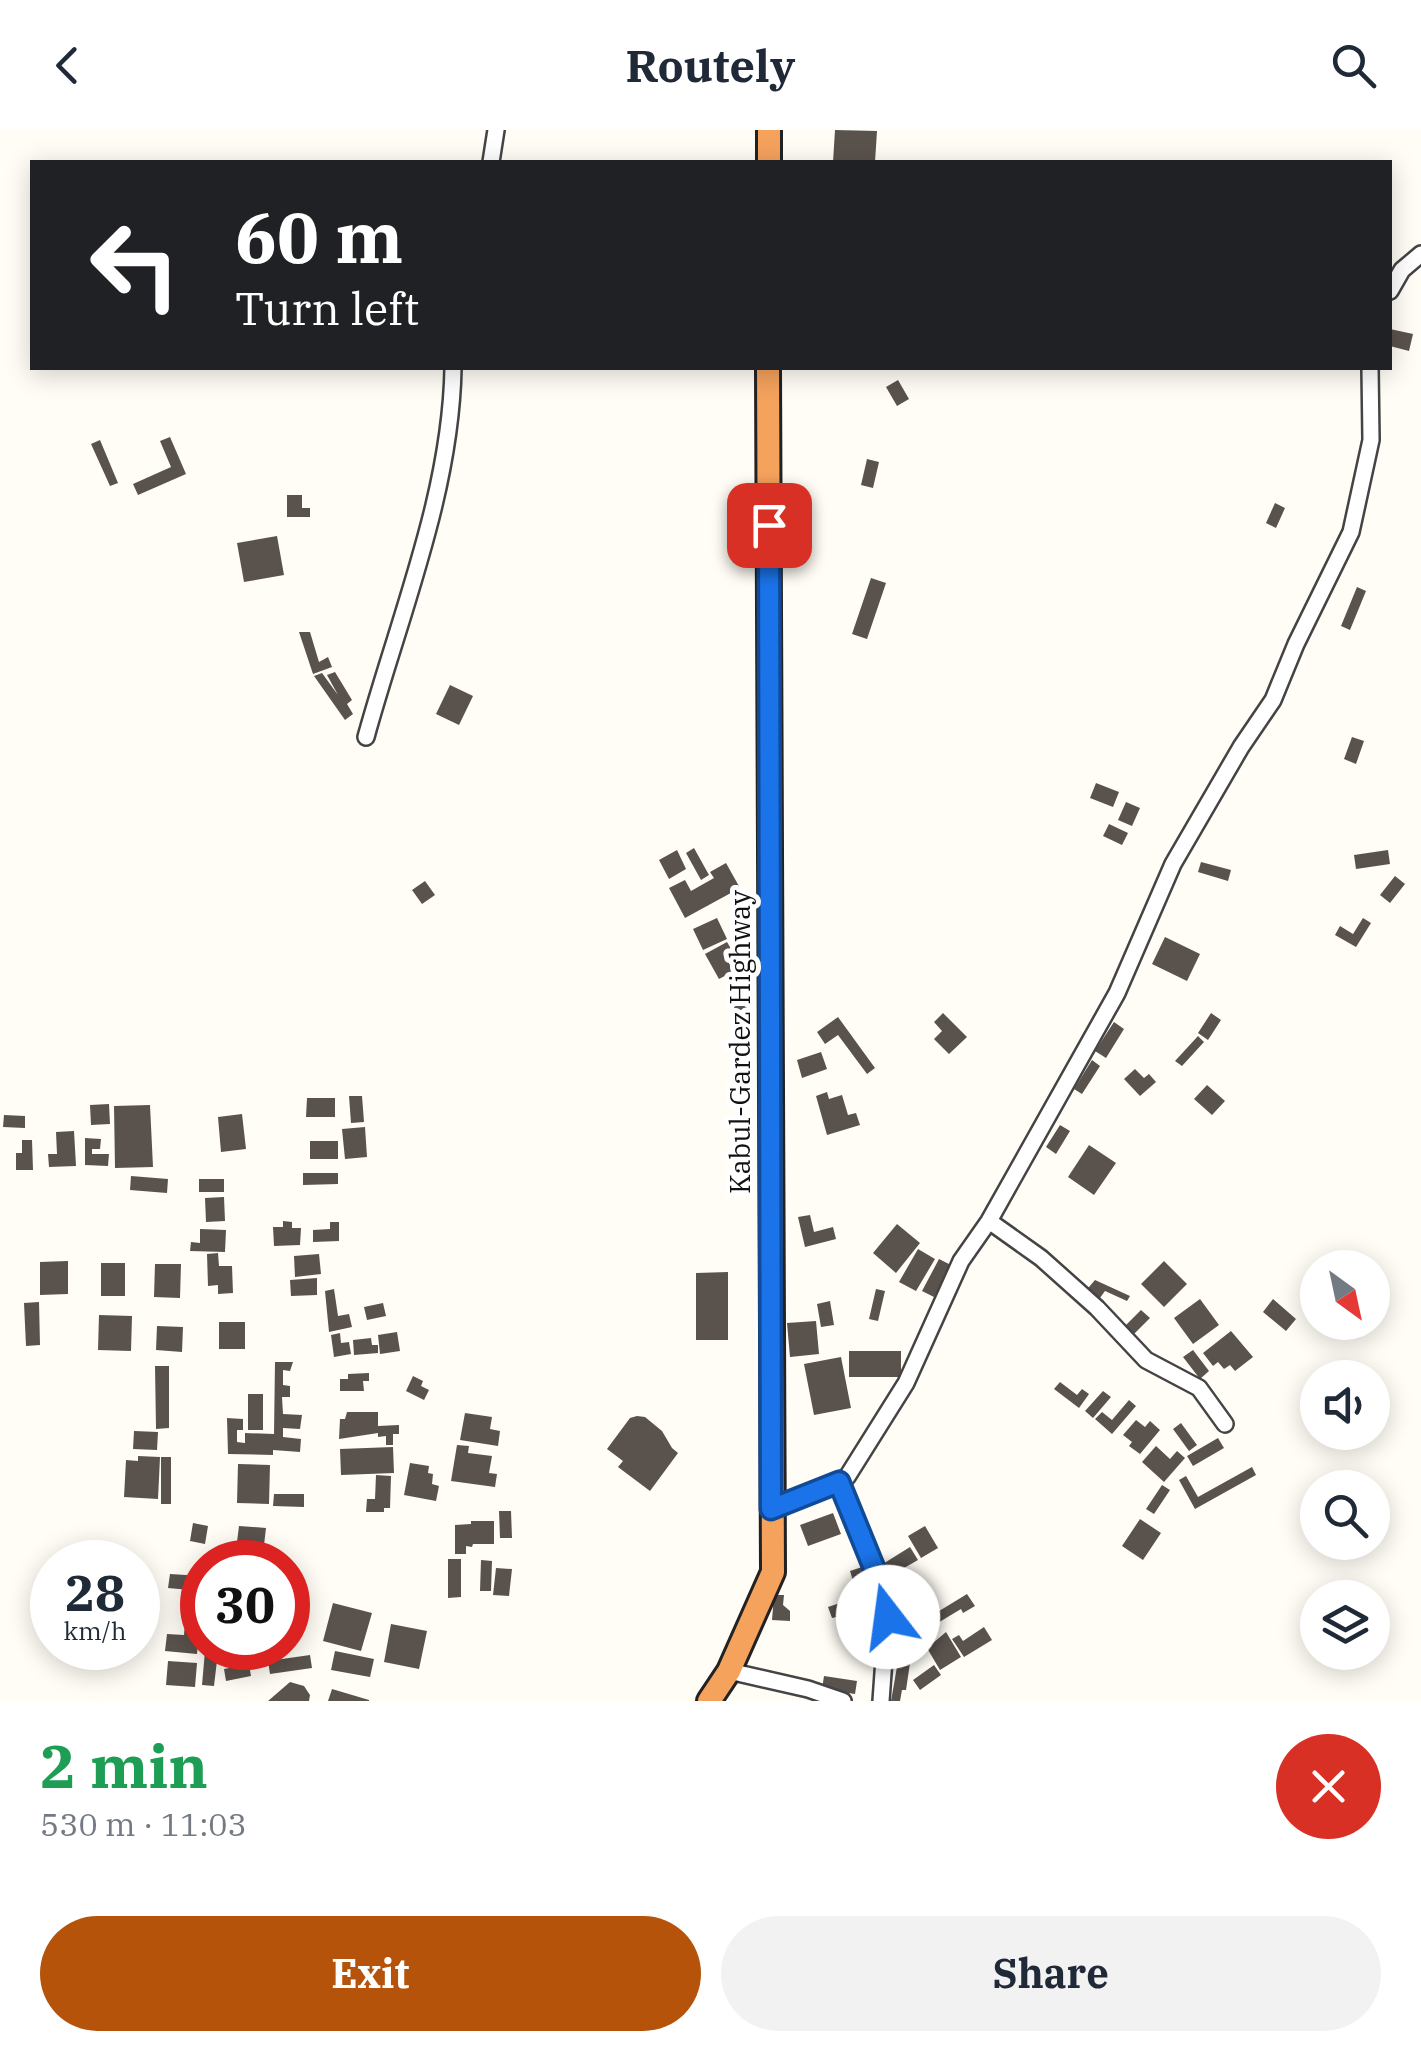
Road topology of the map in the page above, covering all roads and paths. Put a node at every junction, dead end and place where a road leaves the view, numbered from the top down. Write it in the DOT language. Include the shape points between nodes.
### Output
graph roads {
  1 [pos="496,130"];
  2 [pos="769,130"];
  3 [pos="491,160"];
  4 [pos="769,160"];
  5 [pos="1421,254"];
  6 [pos="1392,287"];
  7 [pos="452,370"];
  8 [pos="768,370"];
  9 [pos="1370,370"];
  10 [pos="366,737"];
  11 [pos="989,1221"];
  12 [pos="1225,1424"];
  13 [pos="839,1482"];
  14 [pos="771,1509"];
  15 [pos="729,1670"];
  16 [pos="709,1701"];
  17 [pos="843,1701"];
  18 [pos="880,1701"];
  1 -- 3 [label="street"];
  2 -- 4 [label="highway"];
  5 -- 6 [label="street"];
  7 -- 10 [label="street" via="442,474"];
  8 -- 14 [label="highway, Kabul-Gardez Highway"];
  9 -- 11 [label="street" via="1371,440 1351,532 1273,700 1173,864 1117,993"];
  11 -- 12 [label="street" via="1055,1270 1146,1360 1199,1388"];
  11 -- 13 [label="street" via="961,1261 906,1383"];
  13 -- 14 [label="street"];
  13 -- 18 [label="street" via="883,1590 888,1617"];
  14 -- 15 [label="highway, Kabul-Gardez Highway" via="773,1572"];
  15 -- 16 [label="highway, Kabul-Gardez Highway"];
  15 -- 17 [label="street"];
}
